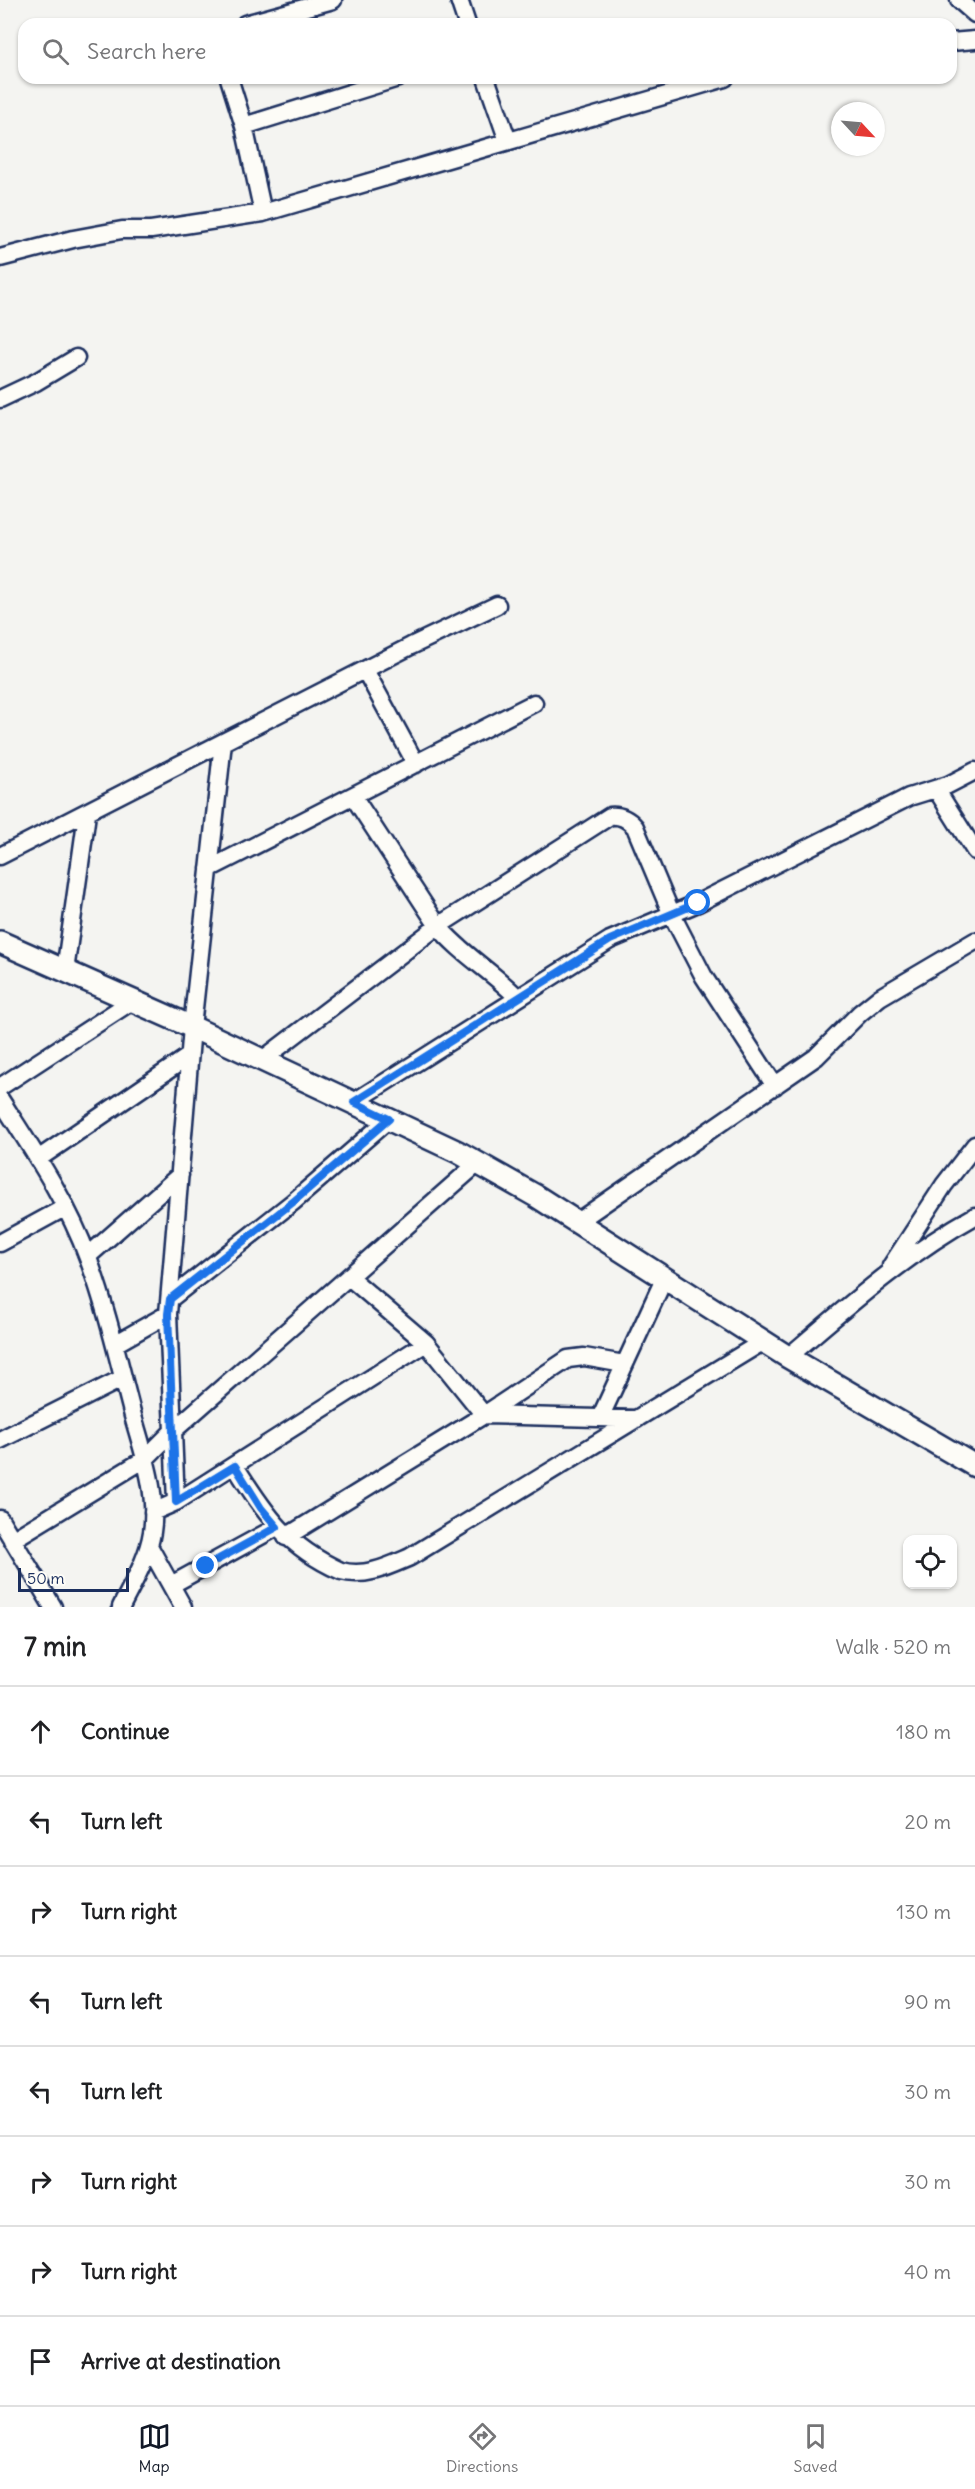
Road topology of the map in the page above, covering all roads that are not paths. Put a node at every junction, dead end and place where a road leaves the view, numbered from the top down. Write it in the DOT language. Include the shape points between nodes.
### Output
graph roads {
  1 [pos="333,0"];
  2 [pos="459,0"];
  3 [pos="959,0"];
  4 [pos="975,14"];
  5 [pos="267,18"];
  6 [pos="465,18"];
  7 [pos="975,40"];
  8 [pos="957,42"];
  9 [pos="231,84"];
  10 [pos="379,84"];
  11 [pos="488,84"];
  12 [pos="703,84"];
  13 [pos="244,126"];
  14 [pos="508,141"];
  15 [pos="263,213"];
  16 [pos="0,258"];
  17 [pos="76,358"];
  18 [pos="0,399"];
  19 [pos="497,605"];
  20 [pos="365,670"];
  21 [pos="534,702"];
  22 [pos="223,742"];
  23 [pos="416,764"];
  24 [pos="975,771"];
  25 [pos="936,789"];
  26 [pos="353,796"];
  27 [pos="87,814"];
  28 [pos="975,851"];
  29 [pos="0,856"];
  30 [pos="209,869"];
  31 [pos="672,915"];
  32 [pos="438,926"];
  33 [pos="975,941"];
  34 [pos="0,942"];
  35 [pos="65,971"];
  36 [pos="518,998"];
  37 [pos="132,1001"];
  38 [pos="192,1027"];
  39 [pos="189,1056"];
  40 [pos="262,1060"];
  41 [pos="775,1086"];
  42 [pos="0,1087"];
  43 [pos="0,1099"];
  44 [pos="354,1102"];
  45 [pos="389,1119"];
  46 [pos="975,1145"];
  47 [pos="38,1159"];
  48 [pos="478,1163"];
  49 [pos="180,1175"];
  50 [pos="64,1208"];
  51 [pos="975,1216"];
  52 [pos="577,1222"];
  53 [pos="0,1243"];
  54 [pos="87,1256"];
  55 [pos="886,1275"];
  56 [pos="349,1277"];
  57 [pos="665,1277"];
  58 [pos="169,1307"];
  59 [pos="764,1341"];
  60 [pos="426,1343"];
  61 [pos="115,1344"];
  62 [pos="788,1357"];
  63 [pos="624,1364"];
  64 [pos="123,1378"];
  65 [pos="484,1415"];
  66 [pos="600,1418"];
  67 [pos="637,1419"];
  68 [pos="173,1431"];
  69 [pos="0,1440"];
  70 [pos="145,1460"];
  71 [pos="235,1466"];
  72 [pos="975,1466"];
  73 [pos="176,1502"];
  74 [pos="153,1512"];
  75 [pos="0,1519"];
  76 [pos="282,1532"];
  77 [pos="12,1540"];
  78 [pos="149,1546"];
  79 [pos="171,1585"];
  80 [pos="53,1607"];
  81 [pos="121,1607"];
  82 [pos="183,1607"];
  1 -- 5 [label="street"];
  2 -- 6 [label="street"];
  3 -- 4 [label="street"];
  7 -- 8 [label="street"];
  9 -- 13 [label="street"];
  10 -- 13 [label="street"];
  11 -- 14 [label="street"];
  12 -- 14 [label="street"];
  13 -- 15 [label="street"];
  14 -- 15 [label="street"];
  15 -- 16 [label="street" via="151,230 123,230"];
  17 -- 18 [label="street"];
  19 -- 20 [label="street"];
  20 -- 22 [label="street"];
  20 -- 23 [label="street"];
  21 -- 23 [label="street"];
  22 -- 27 [label="street"];
  22 -- 30 [label="street"];
  23 -- 26 [label="street"];
  24 -- 25 [label="street"];
  25 -- 28 [label="street"];
  25 -- 31 [label="street" via="909,797"];
  26 -- 30 [label="street"];
  26 -- 32 [label="street"];
  27 -- 29 [label="street"];
  27 -- 35 [label="street"];
  30 -- 38 [label="street"];
  31 -- 32 [label="street" via="635,827 629,821 610,816"];
  31 -- 36 [label="street" via="610,940"];
  31 -- 41 [label="street" via="704,977"];
  32 -- 36 [label="street" via="453,944 497,976"];
  32 -- 40 [label="street"];
  33 -- 41 [label="street" via="880,997 816,1058"];
  34 -- 35 [label="street"];
  35 -- 37 [label="street"];
  36 -- 44 [label="street"];
  37 -- 38 [label="street"];
  37 -- 42 [label="street"];
  38 -- 39 [label="street"];
  38 -- 40 [label="street"];
  39 -- 47 [label="street"];
  39 -- 49 [label="street"];
  40 -- 44 [label="street"];
  41 -- 52 [label="street"];
  43 -- 47 [label="street"];
  44 -- 45 [label="street"];
  45 -- 48 [label="street"];
  45 -- 58 [label="street"];
  46 -- 55 [label="street"];
  47 -- 50 [label="street"];
  48 -- 52 [label="street"];
  48 -- 56 [label="street"];
  49 -- 54 [label="street"];
  49 -- 58 [label="street"];
  50 -- 53 [label="street"];
  50 -- 54 [label="street"];
  51 -- 55 [label="street"];
  52 -- 57 [label="street"];
  54 -- 61 [label="street"];
  55 -- 62 [label="street"];
  56 -- 60 [label="street"];
  56 -- 68 [label="street"];
  57 -- 59 [label="street"];
  57 -- 63 [label="street"];
  58 -- 61 [label="street"];
  58 -- 68 [label="street"];
  59 -- 62 [label="street"];
  59 -- 67 [label="street"];
  60 -- 65 [label="street"];
  60 -- 71 [label="street"];
  61 -- 64 [label="street"];
  62 -- 72 [label="street"];
  63 -- 65 [label="street" via="568,1359"];
  63 -- 66 [label="street"];
  64 -- 69 [label="street"];
  64 -- 70 [label="street"];
  65 -- 66 [label="street"];
  65 -- 76 [label="street"];
  66 -- 67 [label="street"];
  67 -- 76 [label="street" via="410,1557 369,1572 349,1574 333,1568"];
  68 -- 70 [label="street"];
  68 -- 73 [label="street"];
  70 -- 74 [label="street"];
  70 -- 77 [label="street"];
  71 -- 73 [label="street"];
  71 -- 76 [label="street" via="261,1508"];
  73 -- 74 [label="street"];
  74 -- 78 [label="street"];
  75 -- 77 [label="street"];
  76 -- 79 [label="street"];
  77 -- 80 [label="street"];
  78 -- 79 [label="street"];
  78 -- 81 [label="street"];
  79 -- 82 [label="street"];
}
